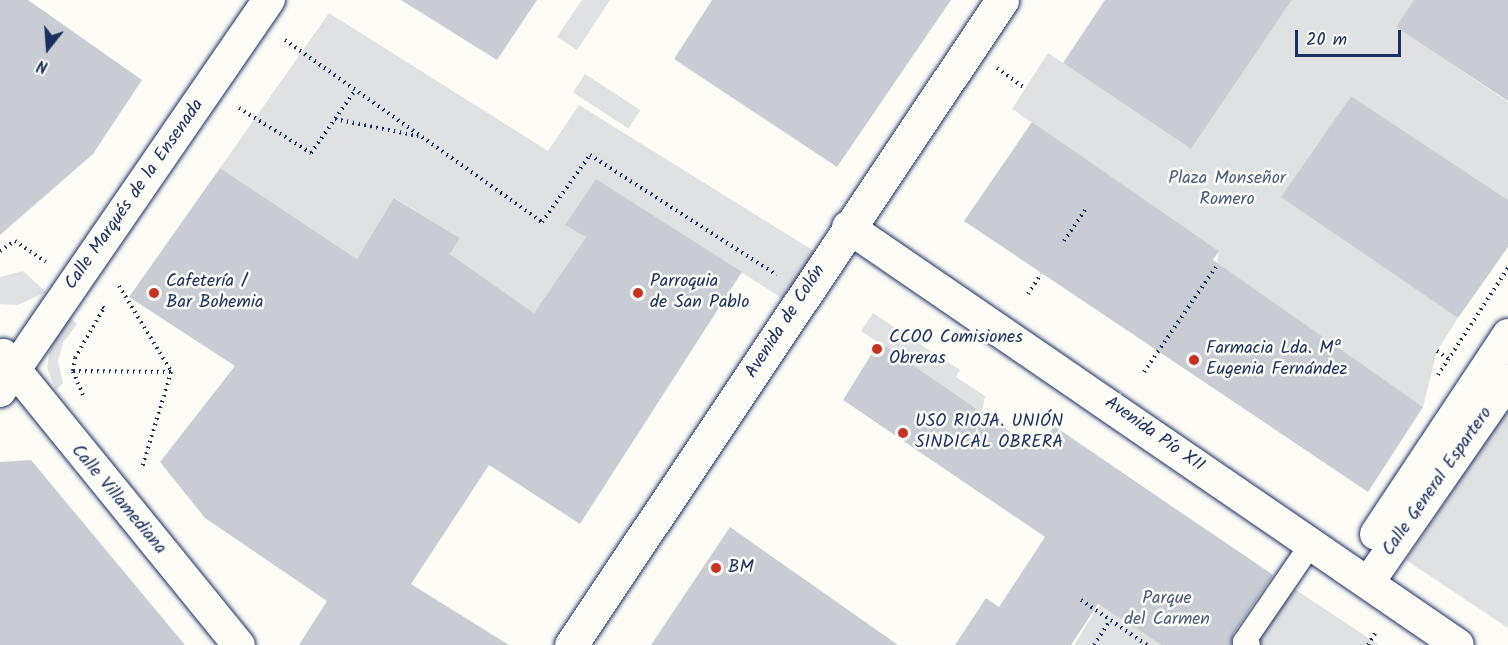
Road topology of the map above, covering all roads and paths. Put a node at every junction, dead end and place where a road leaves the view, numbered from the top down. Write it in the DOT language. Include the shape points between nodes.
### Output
graph roads {
  1 [pos="269,0"];
  2 [pos="1002,0"];
  3 [pos="285,40"];
  4 [pos="354,92"];
  5 [pos="239,108"];
  6 [pos="335,118"];
  7 [pos="422,137"];
  8 [pos="1087,207"];
  9 [pos="848,226"];
  10 [pos="1064,241"];
  11 [pos="0,251"];
  12 [pos="1216,267"];
  13 [pos="1041,274"];
  14 [pos="777,275"];
  15 [pos="75,282"];
  16 [pos="119,286"];
  17 [pos="1028,294"];
  18 [pos="1508,335"];
  19 [pos="5,371"];
  20 [pos="73,371"];
  21 [pos="171,372"];
  22 [pos="1144,372"];
  23 [pos="1508,381"];
  24 [pos="85,398"];
  25 [pos="142,468"];
  26 [pos="1375,537"];
  27 [pos="1311,544"];
  28 [pos="1368,583"];
  29 [pos="1081,600"];
  30 [pos="1397,603"];
  31 [pos="1110,620"];
  32 [pos="239,645"];
  33 [pos="571,645"];
  34 [pos="1094,645"];
  35 [pos="1147,645"];
  36 [pos="1248,645"];
  37 [pos="1457,645"];
  1 -- 15 [label="street, Calle Marqués de la Ensenada"];
  2 -- 9 [label="main road, Avenida de Colón"];
  3 -- 4 [label="path"];
  4 -- 6 [label="path"];
  4 -- 7 [label="path"];
  5 -- 6 [label="path" via="311,153"];
  6 -- 7 [label="path"];
  7 -- 14 [label="path" via="543,222 590,155"];
  8 -- 10 [label="path"];
  9 -- 27 [label="street, Avenida Pío XII"];
  9 -- 33 [label="main road, Avenida de Colón"];
  11 -- 15 [label="path" via="15,241"];
  12 -- 22 [label="path"];
  13 -- 17 [label="path"];
  15 -- 19 [label="street, Calle Marqués de la Ensenada"];
  15 -- 20 [label="path" via="104,308 79,346"];
  16 -- 21 [label="path"];
  18 -- 26 [label="street"];
  19 -- 32 [label="street, Calle Villamediana"];
  20 -- 21 [label="path"];
  20 -- 24 [label="path"];
  21 -- 25 [label="path"];
  23 -- 28 [label="street, Calle General Espartero"];
  27 -- 28 [label="street, Avenida Pío XII"];
  27 -- 30 [label="street"];
  27 -- 36 [label="street" via="1244,642"];
  28 -- 30 [label="street, Avenida Pío XII"];
  29 -- 31 [label="path"];
  30 -- 37 [label="street, Avenida Pío XII"];
  31 -- 34 [label="path"];
  31 -- 35 [label="path"];
}
